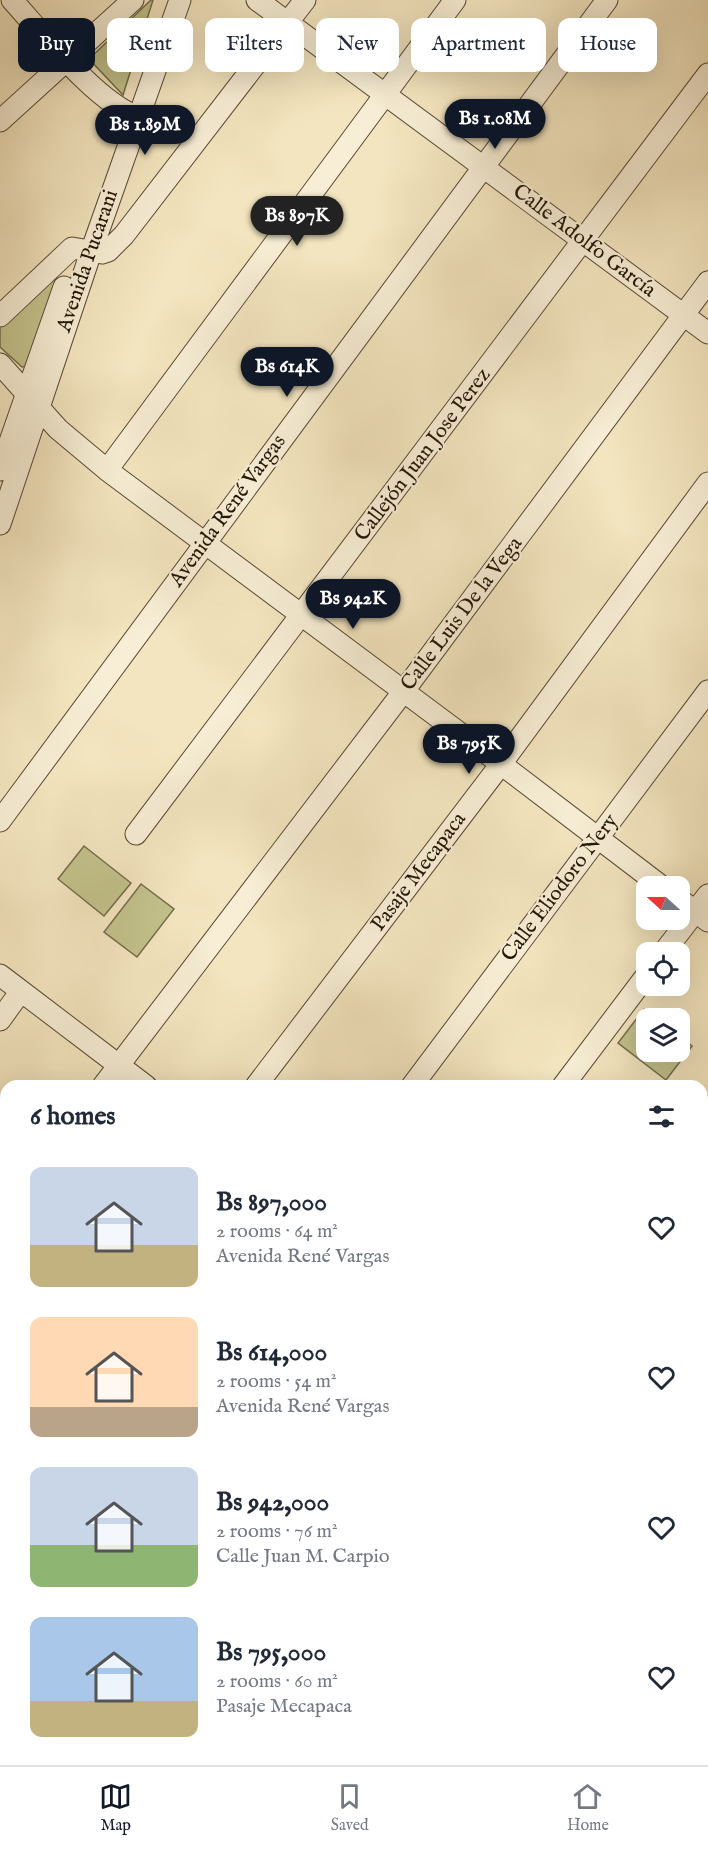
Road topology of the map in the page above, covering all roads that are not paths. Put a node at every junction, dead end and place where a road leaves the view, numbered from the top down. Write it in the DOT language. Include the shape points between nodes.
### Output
graph roads {
  1 [pos="12,0"];
  2 [pos="133,0"];
  3 [pos="169,0"];
  4 [pos="180,0"];
  5 [pos="257,0"];
  6 [pos="305,0"];
  7 [pos="455,0"];
  8 [pos="607,0"];
  9 [pos="29,18"];
  10 [pos="282,18"];
  11 [pos="291,18"];
  12 [pos="95,34"];
  13 [pos="304,34"];
  14 [pos="53,72"];
  15 [pos="80,72"];
  16 [pos="250,72"];
  17 [pos="708,74"];
  18 [pos="385,95"];
  19 [pos="132,115"];
  20 [pos="0,121"];
  21 [pos="484,165"];
  22 [pos="584,241"];
  23 [pos="85,250"];
  24 [pos="708,282"];
  25 [pos="684,315"];
  26 [pos="0,316"];
  27 [pos="708,333"];
  28 [pos="0,364"];
  29 [pos="32,400"];
  30 [pos="0,470"];
  31 [pos="107,470"];
  32 [pos="708,483"];
  33 [pos="0,525"];
  34 [pos="204,544"];
  35 [pos="302,616"];
  36 [pos="708,691"];
  37 [pos="403,692"];
  38 [pos="501,764"];
  39 [pos="0,821"];
  40 [pos="136,834"];
  41 [pos="597,838"];
  42 [pos="648,876"];
  43 [pos="708,895"];
  44 [pos="694,911"];
  45 [pos="671,942"];
  46 [pos="0,975"];
  47 [pos="636,989"];
  48 [pos="21,991"];
  49 [pos="0,1020"];
  50 [pos="119,1065"];
  51 [pos="108,1080"];
  52 [pos="138,1080"];
  53 [pos="261,1080"];
  54 [pos="416,1080"];
  55 [pos="568,1080"];
  1 -- 9 [label="street"];
  2 -- 12 [label="street"];
  3 -- 19 [label="street, Avenida Pucarani"];
  4 -- 19 [label="street, Avenida Pucarani"];
  5 -- 10 [label="street, Calle Adolfo García"];
  6 -- 11 [label="street"];
  7 -- 18 [label="street"];
  8 -- 21 [label="street, Avenida René Vargas"];
  13 -- 18 [label="street, Calle Adolfo García"];
  14 -- 20 [label="street"];
  15 -- 19 [label="street" via="106,99"];
  16 -- 23 [label="street" via="124,235 108,250 96,254"];
  17 -- 22 [label="street, Callejón Juan Jose Perez"];
  18 -- 21 [label="street, Calle Adolfo García"];
  18 -- 31 [label="street"];
  19 -- 23 [label="street, Avenida Pucarani"];
  21 -- 22 [label="street, Calle Adolfo García"];
  21 -- 34 [label="street, Avenida René Vargas"];
  22 -- 25 [label="street, Calle Adolfo García"];
  22 -- 35 [label="street, Callejón Juan Jose Perez"];
  23 -- 26 [label="street" via="67,251"];
  23 -- 29 [label="street, Avenida Pucarani"];
  24 -- 25 [label="street, Calle Luis De la Vega"];
  25 -- 27 [label="street, Calle Adolfo García"];
  25 -- 37 [label="street, Calle Luis De la Vega"];
  28 -- 29 [label="street"];
  29 -- 30 [label="street, Avenida Pucarani"];
  29 -- 31 [label="street" via="58,429"];
  29 -- 33 [label="street, Avenida Pucarani"];
  31 -- 34 [label="street"];
  32 -- 38 [label="street, Pasaje Mecapaca"];
  34 -- 35 [label="street"];
  34 -- 39 [label="street, Avenida René Vargas"];
  35 -- 37 [label="street"];
  35 -- 40 [label="street, Callejón Juan Jose Perez"];
  36 -- 41 [label="street, Calle Eliodoro Nery"];
  37 -- 38 [label="street"];
  37 -- 50 [label="street, Calle Luis De la Vega"];
  38 -- 41 [label="street"];
  38 -- 53 [label="street, Pasaje Mecapaca"];
  41 -- 42 [label="street"];
  41 -- 54 [label="street, Calle Eliodoro Nery"];
  43 -- 44 [label="street"];
  44 -- 45 [label="street"];
  46 -- 48 [label="street"];
  47 -- 55 [label="street"];
  48 -- 49 [label="street"];
  48 -- 50 [label="street"];
  50 -- 51 [label="street, Calle Luis De la Vega"];
  50 -- 52 [label="street"];
}
